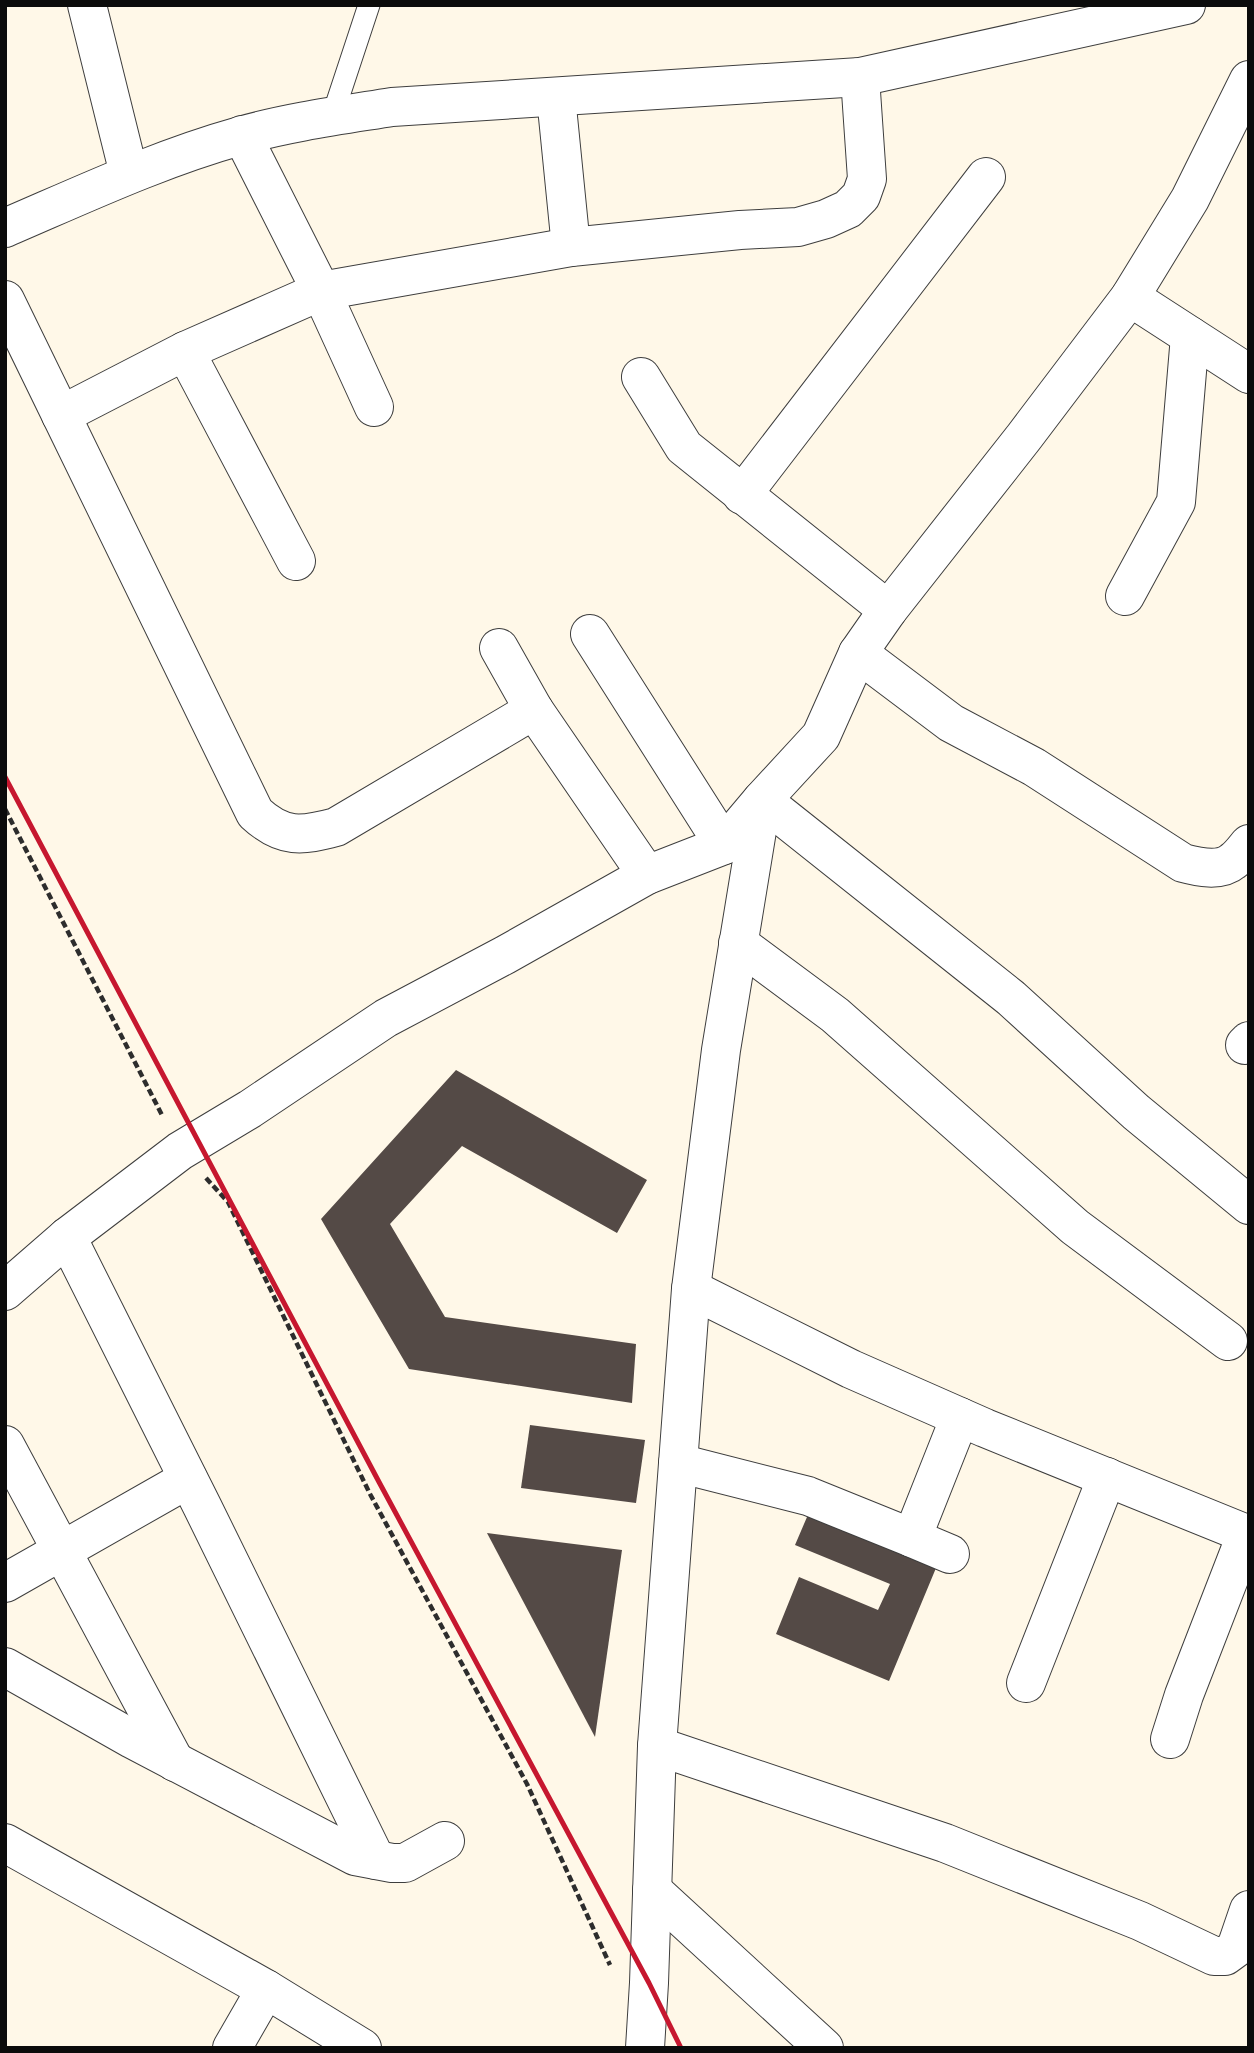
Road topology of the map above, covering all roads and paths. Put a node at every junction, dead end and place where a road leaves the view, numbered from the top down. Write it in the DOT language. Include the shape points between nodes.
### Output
graph roads {
  1 [pos="87,5"];
  2 [pos="369,5"];
  3 [pos="1186,5"];
  4 [pos="860,77"];
  5 [pos="1249,80"];
  6 [pos="556,97"];
  7 [pos="332,117"];
  8 [pos="242,135"];
  9 [pos="130,174"];
  10 [pos="986,177"];
  11 [pos="5,228"];
  12 [pos="571,247"];
  13 [pos="321,291"];
  14 [pos="1130,297"];
  15 [pos="5,300"];
  16 [pos="1190,336"];
  17 [pos="185,351"];
  18 [pos="1249,374"];
  19 [pos="641,377"];
  20 [pos="374,407"];
  21 [pos="61,415"];
  22 [pos="743,495"];
  23 [pos="296,561"];
  24 [pos="1125,596"];
  25 [pos="888,610"];
  26 [pos="590,634"];
  27 [pos="499,648"];
  28 [pos="858,653"];
  29 [pos="534,710"];
  30 [pos="762,800"];
  31 [pos="5,809"];
  32 [pos="1249,844"];
  33 [pos="724,845"];
  34 [pos="647,875"];
  35 [pos="738,943"];
  36 [pos="180,1151"];
  37 [pos="1249,1205"];
  38 [pos="66,1237"];
  39 [pos="691,1289"];
  40 [pos="5,1291"];
  41 [pos="1228,1341"];
  42 [pos="960,1417"];
  43 [pos="5,1445"];
  44 [pos="678,1464"];
  45 [pos="1107,1478"];
  46 [pos="188,1479"];
  47 [pos="1248,1535"];
  48 [pos="912,1538"];
  49 [pos="62,1550"];
  50 [pos="950,1554"];
  51 [pos="5,1583"];
  52 [pos="5,1667"];
  53 [pos="1026,1683"];
  54 [pos="1170,1739"];
  55 [pos="657,1746"];
  56 [pos="175,1762"];
  57 [pos="445,1841"];
  58 [pos="5,1843"];
  59 [pos="376,1860"];
  60 [pos="652,1890"];
  61 [pos="1249,1910"];
  62 [pos="611,1968"];
  63 [pos="266,1989"];
  64 [pos="232,2048"];
  65 [pos="362,2048"];
  66 [pos="645,2048"];
  67 [pos="824,2048"];
  1 -- 9 [label="street"];
  2 -- 7 [label="lane"];
  3 -- 4 [label="street"];
  4 -- 6 [label="street"];
  4 -- 12 [label="street" via="867,179 848,209 798,227"];
  5 -- 14 [label="street" via="1190,199"];
  6 -- 7 [label="street" via="393,107"];
  6 -- 12 [label="street"];
  7 -- 8 [label="street"];
  8 -- 9 [label="street"];
  8 -- 13 [label="street"];
  9 -- 11 [label="street"];
  10 -- 22 [label="street"];
  12 -- 13 [label="street"];
  13 -- 17 [label="street"];
  13 -- 20 [label="street"];
  14 -- 16 [label="street"];
  14 -- 25 [label="street"];
  15 -- 21 [label="street"];
  16 -- 18 [label="street"];
  16 -- 24 [label="street" via="1176,502"];
  17 -- 21 [label="street"];
  17 -- 23 [label="street"];
  19 -- 22 [label="street" via="684,447"];
  21 -- 29 [label="street" via="256,813 269,826 290,834 336,827"];
  22 -- 25 [label="street"];
  25 -- 28 [label="street"];
  26 -- 33 [label="street"];
  27 -- 29 [label="street"];
  28 -- 30 [label="street" via="821,736"];
  28 -- 32 [label="street" via="950,723 1034,767 1183,863 1221,867"];
  29 -- 34 [label="street"];
  30 -- 33 [label="street"];
  30 -- 35 [label="street"];
  30 -- 37 [label="street" via="1011,998"];
  31 -- 36 [label="path"];
  33 -- 34 [label="street"];
  34 -- 36 [label="street" via="386,1018"];
  35 -- 39 [label="street"];
  35 -- 41 [label="street" via="835,1015 1074,1227"];
  36 -- 38 [label="street"];
  36 -- 62 [label="path" via="228,1202 370,1494 527,1784"];
  38 -- 40 [label="street"];
  38 -- 46 [label="street"];
  39 -- 42 [label="street"];
  39 -- 44 [label="street"];
  42 -- 45 [label="street"];
  42 -- 48 [label="street"];
  43 -- 49 [label="street"];
  44 -- 48 [label="street" via="808,1496"];
  44 -- 55 [label="street"];
  45 -- 47 [label="street"];
  45 -- 53 [label="street"];
  46 -- 49 [label="street"];
  46 -- 59 [label="street"];
  47 -- 54 [label="street"];
  48 -- 50 [label="street"];
  49 -- 51 [label="street"];
  49 -- 56 [label="street"];
  52 -- 56 [label="street"];
  55 -- 60 [label="street"];
  55 -- 61 [label="street" via="945,1843 1140,1921 1214,1956 1225,1956 1236,1948"];
  56 -- 59 [label="street" via="355,1856"];
  57 -- 59 [label="street" via="405,1863"];
  58 -- 63 [label="street"];
  60 -- 66 [label="street"];
  60 -- 67 [label="street"];
  63 -- 64 [label="street"];
  63 -- 65 [label="street"];
}
